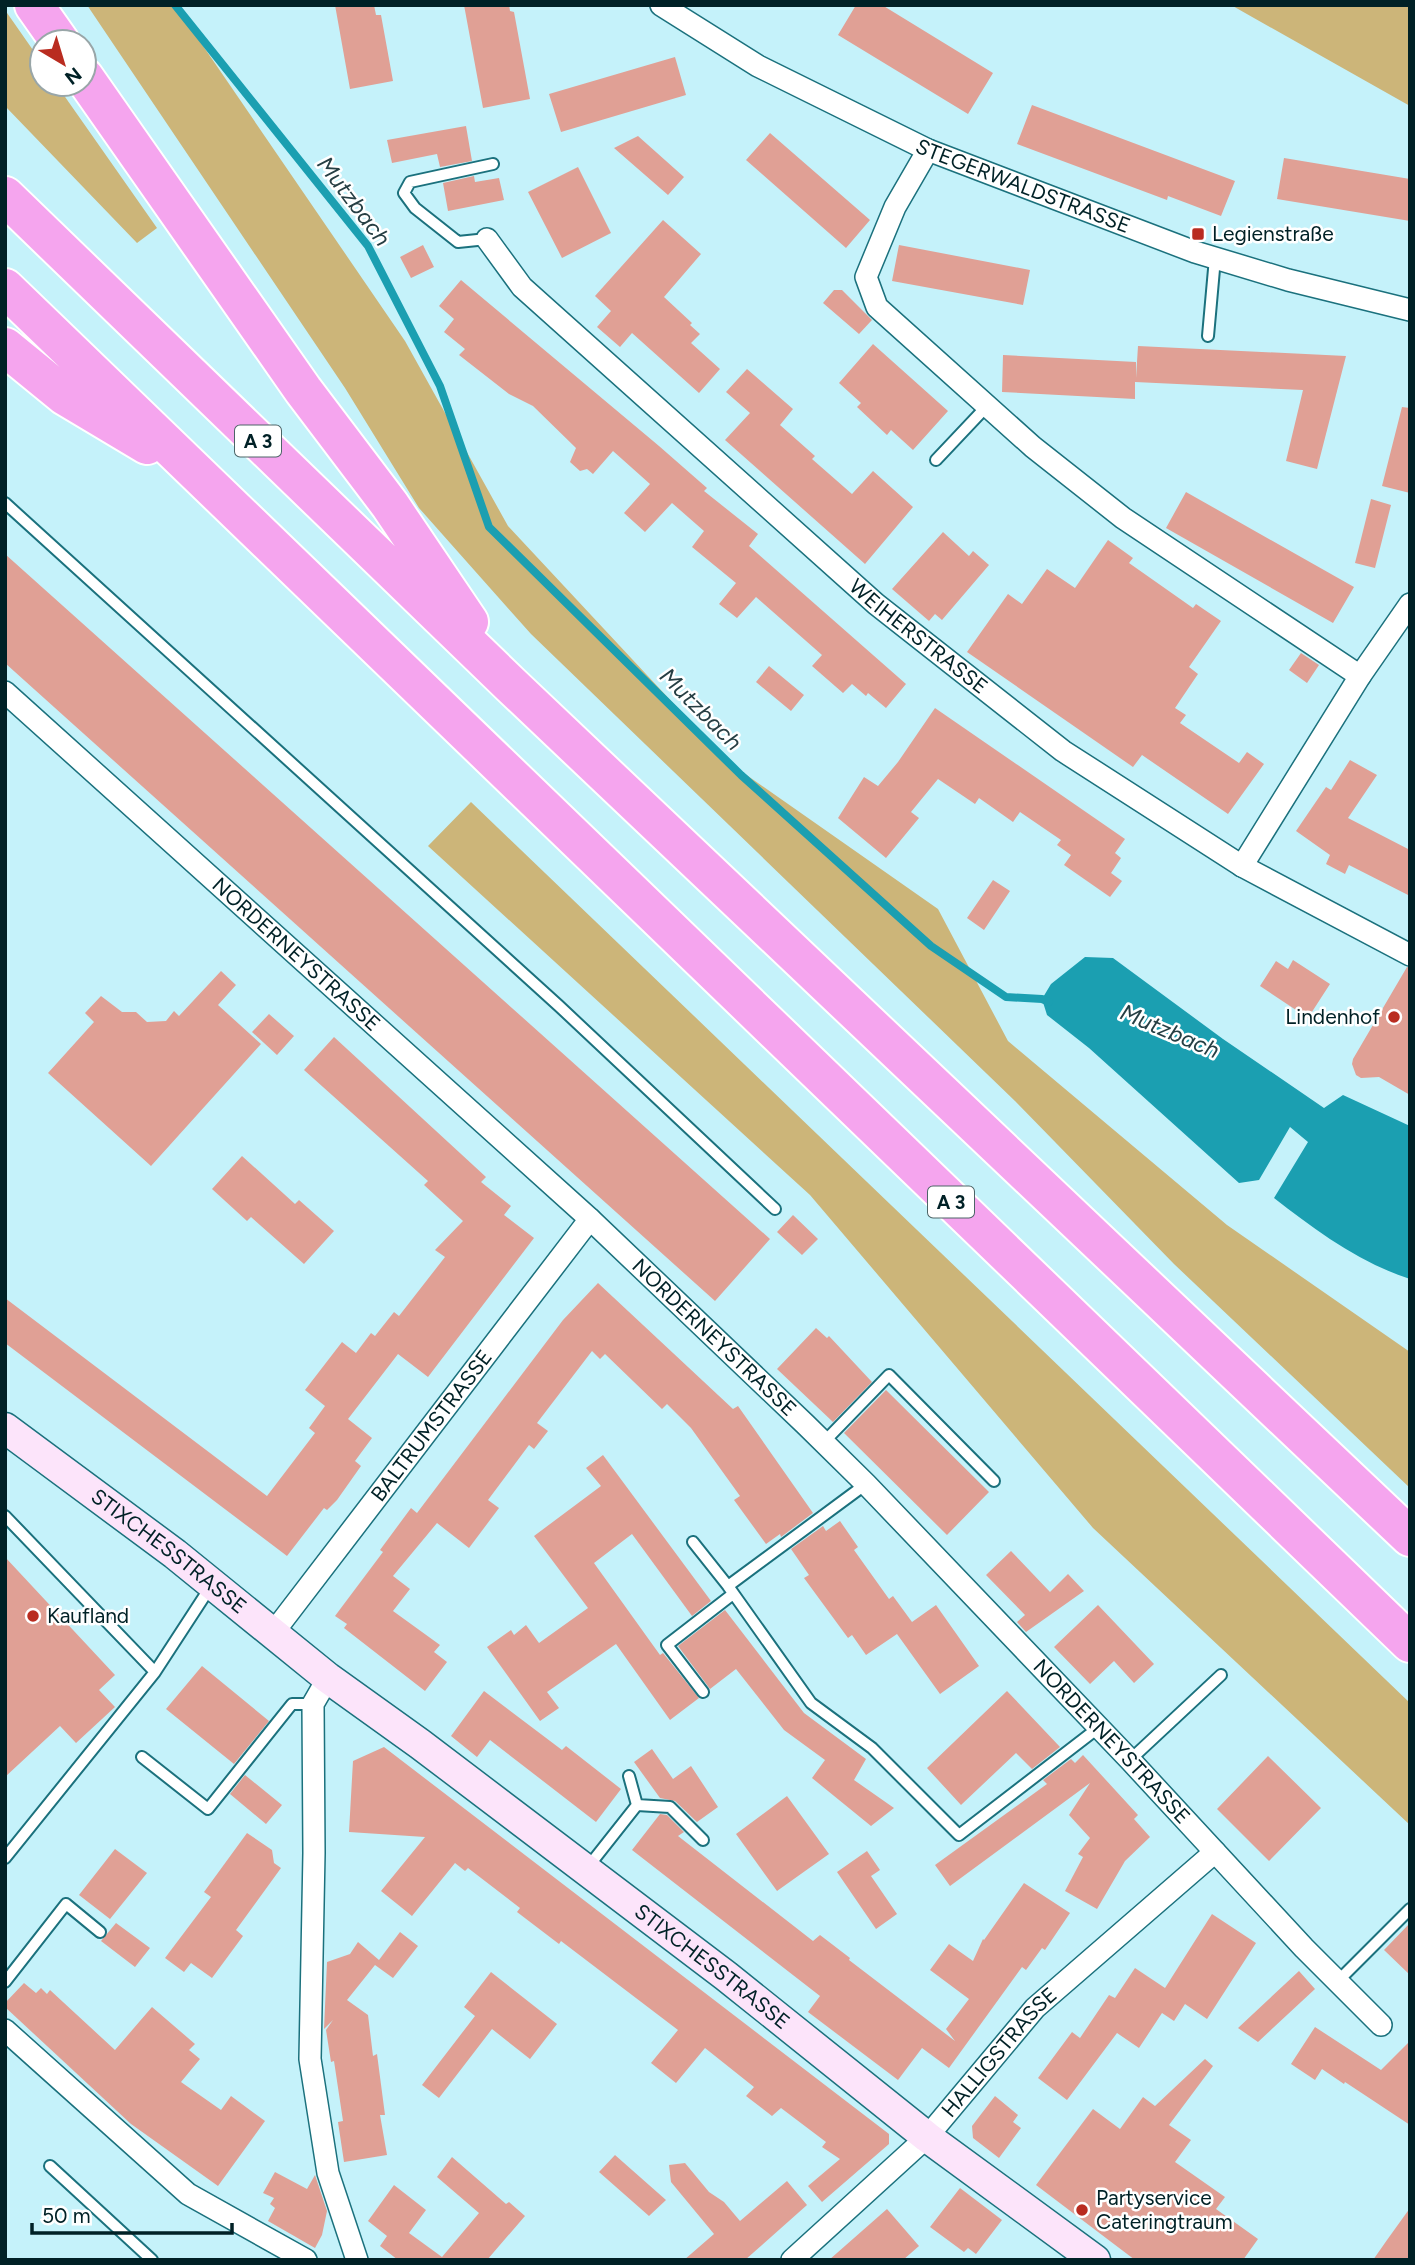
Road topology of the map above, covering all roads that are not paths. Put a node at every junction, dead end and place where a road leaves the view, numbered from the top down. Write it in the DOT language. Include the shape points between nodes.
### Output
graph roads {
  1 [pos="34,5"];
  2 [pos="661,5"];
  3 [pos="50,28"];
  4 [pos="98,97"];
  5 [pos="928,150"];
  6 [pos="493,164"];
  7 [pos="5,196"];
  8 [pos="487,239"];
  9 [pos="1215,258"];
  10 [pos="5,288"];
  11 [pos="1410,310"];
  12 [pos="1208,337"];
  13 [pos="5,347"];
  14 [pos="987,406"];
  15 [pos="936,460"];
  16 [pos="203,479"];
  17 [pos="5,503"];
  18 [pos="1410,604"];
  19 [pos="1360,676"];
  20 [pos="510,685"];
  21 [pos="5,692"];
  22 [pos="1242,866"];
  23 [pos="1410,955"];
  24 [pos="775,1209"];
  25 [pos="590,1219"];
  26 [pos="5,1428"];
  27 [pos="824,1442"];
  28 [pos="995,1481"];
  29 [pos="866,1484"];
  30 [pos="5,1516"];
  31 [pos="1410,1537"];
  32 [pos="693,1542"];
  33 [pos="211,1586"];
  34 [pos="730,1590"];
  35 [pos="273,1633"];
  36 [pos="1410,1643"];
  37 [pos="155,1672"];
  38 [pos="1221,1675"];
  39 [pos="328,1678"];
  40 [pos="703,1692"];
  41 [pos="313,1704"];
  42 [pos="1098,1728"];
  43 [pos="142,1757"];
  44 [pos="1130,1760"];
  45 [pos="629,1776"];
  46 [pos="637,1805"];
  47 [pos="703,1840"];
  48 [pos="1215,1852"];
  49 [pos="5,1858"];
  50 [pos="586,1870"];
  51 [pos="1410,1909"];
  52 [pos="100,1932"];
  53 [pos="1338,1980"];
  54 [pos="5,1982"];
  55 [pos="1381,2025"];
  56 [pos="5,2030"];
  57 [pos="927,2137"];
  58 [pos="50,2166"];
  59 [pos="152,2260"];
  60 [pos="306,2260"];
  61 [pos="357,2260"];
  62 [pos="792,2260"];
  63 [pos="1095,2260"];
  1 -- 3 [label="highway"];
  2 -- 5 [label="street, STEGERWALDSTRASSE" via="758,66"];
  4 -- 20 [label="highway" via="303,390 390,505"];
  5 -- 9 [label="street, STEGERWALDSTRASSE"];
  5 -- 14 [label="street" via="895,207 866,277 877,307"];
  6 -- 8 [label="lane" via="410,182 404,192 415,208 458,242"];
  7 -- 20 [label="highway, A 3"];
  8 -- 22 [label="street, WEIHERSTRASSE" via="522,287 876,604 1063,751"];
  9 -- 11 [label="street, STEGERWALDSTRASSE"];
  9 -- 12 [label="lane"];
  10 -- 16 [label="highway, A 3"];
  13 -- 16 [label="highway" via="65,396"];
  14 -- 15 [label="lane"];
  14 -- 19 [label="street" via="1124,518"];
  16 -- 36 [label="highway, A 3"];
  17 -- 24 [label="lane" via="559,1006"];
  18 -- 19 [label="street"];
  19 -- 22 [label="street"];
  20 -- 31 [label="highway, A 3"];
  21 -- 25 [label="street, NORDERNEYSTRASSE"];
  22 -- 23 [label="street, WEIHERSTRASSE"];
  25 -- 27 [label="street, NORDERNEYSTRASSE"];
  25 -- 35 [label="street, BALTRUMSTRASSE"];
  26 -- 33 [label="street, STIXCHESSTRASSE"];
  27 -- 28 [label="lane" via="889,1375"];
  27 -- 29 [label="street, NORDERNEYSTRASSE"];
  29 -- 34 [label="lane"];
  29 -- 42 [label="street, NORDERNEYSTRASSE"];
  30 -- 37 [label="lane"];
  32 -- 34 [label="lane"];
  33 -- 35 [label="street, STIXCHESSTRASSE"];
  33 -- 37 [label="lane"];
  34 -- 40 [label="lane" via="667,1645"];
  34 -- 42 [label="lane" via="811,1703 872,1748 959,1835"];
  35 -- 39 [label="street, STIXCHESSTRASSE"];
  37 -- 49 [label="lane"];
  38 -- 44 [label="lane"];
  39 -- 41 [label="street"];
  39 -- 50 [label="street, STIXCHESSTRASSE"];
  41 -- 43 [label="lane" via="292,1704 208,1809"];
  41 -- 61 [label="street" via="310,2059 328,2173"];
  42 -- 44 [label="street, NORDERNEYSTRASSE"];
  44 -- 48 [label="street, NORDERNEYSTRASSE"];
  45 -- 46 [label="lane"];
  46 -- 47 [label="lane" via="670,1807"];
  46 -- 50 [label="lane"];
  48 -- 53 [label="street, NORDERNEYSTRASSE"];
  48 -- 57 [label="street, HALLIGSTRASSE" via="1035,2008"];
  50 -- 57 [label="street, STIXCHESSTRASSE"];
  51 -- 53 [label="lane"];
  52 -- 54 [label="lane" via="66,1904"];
  53 -- 55 [label="street, NORDERNEYSTRASSE"];
  56 -- 60 [label="street" via="188,2194"];
  57 -- 62 [label="street, HALLIGSTRASSE"];
  57 -- 63 [label="street, STIXCHESSTRASSE"];
  58 -- 59 [label="lane"];
}
